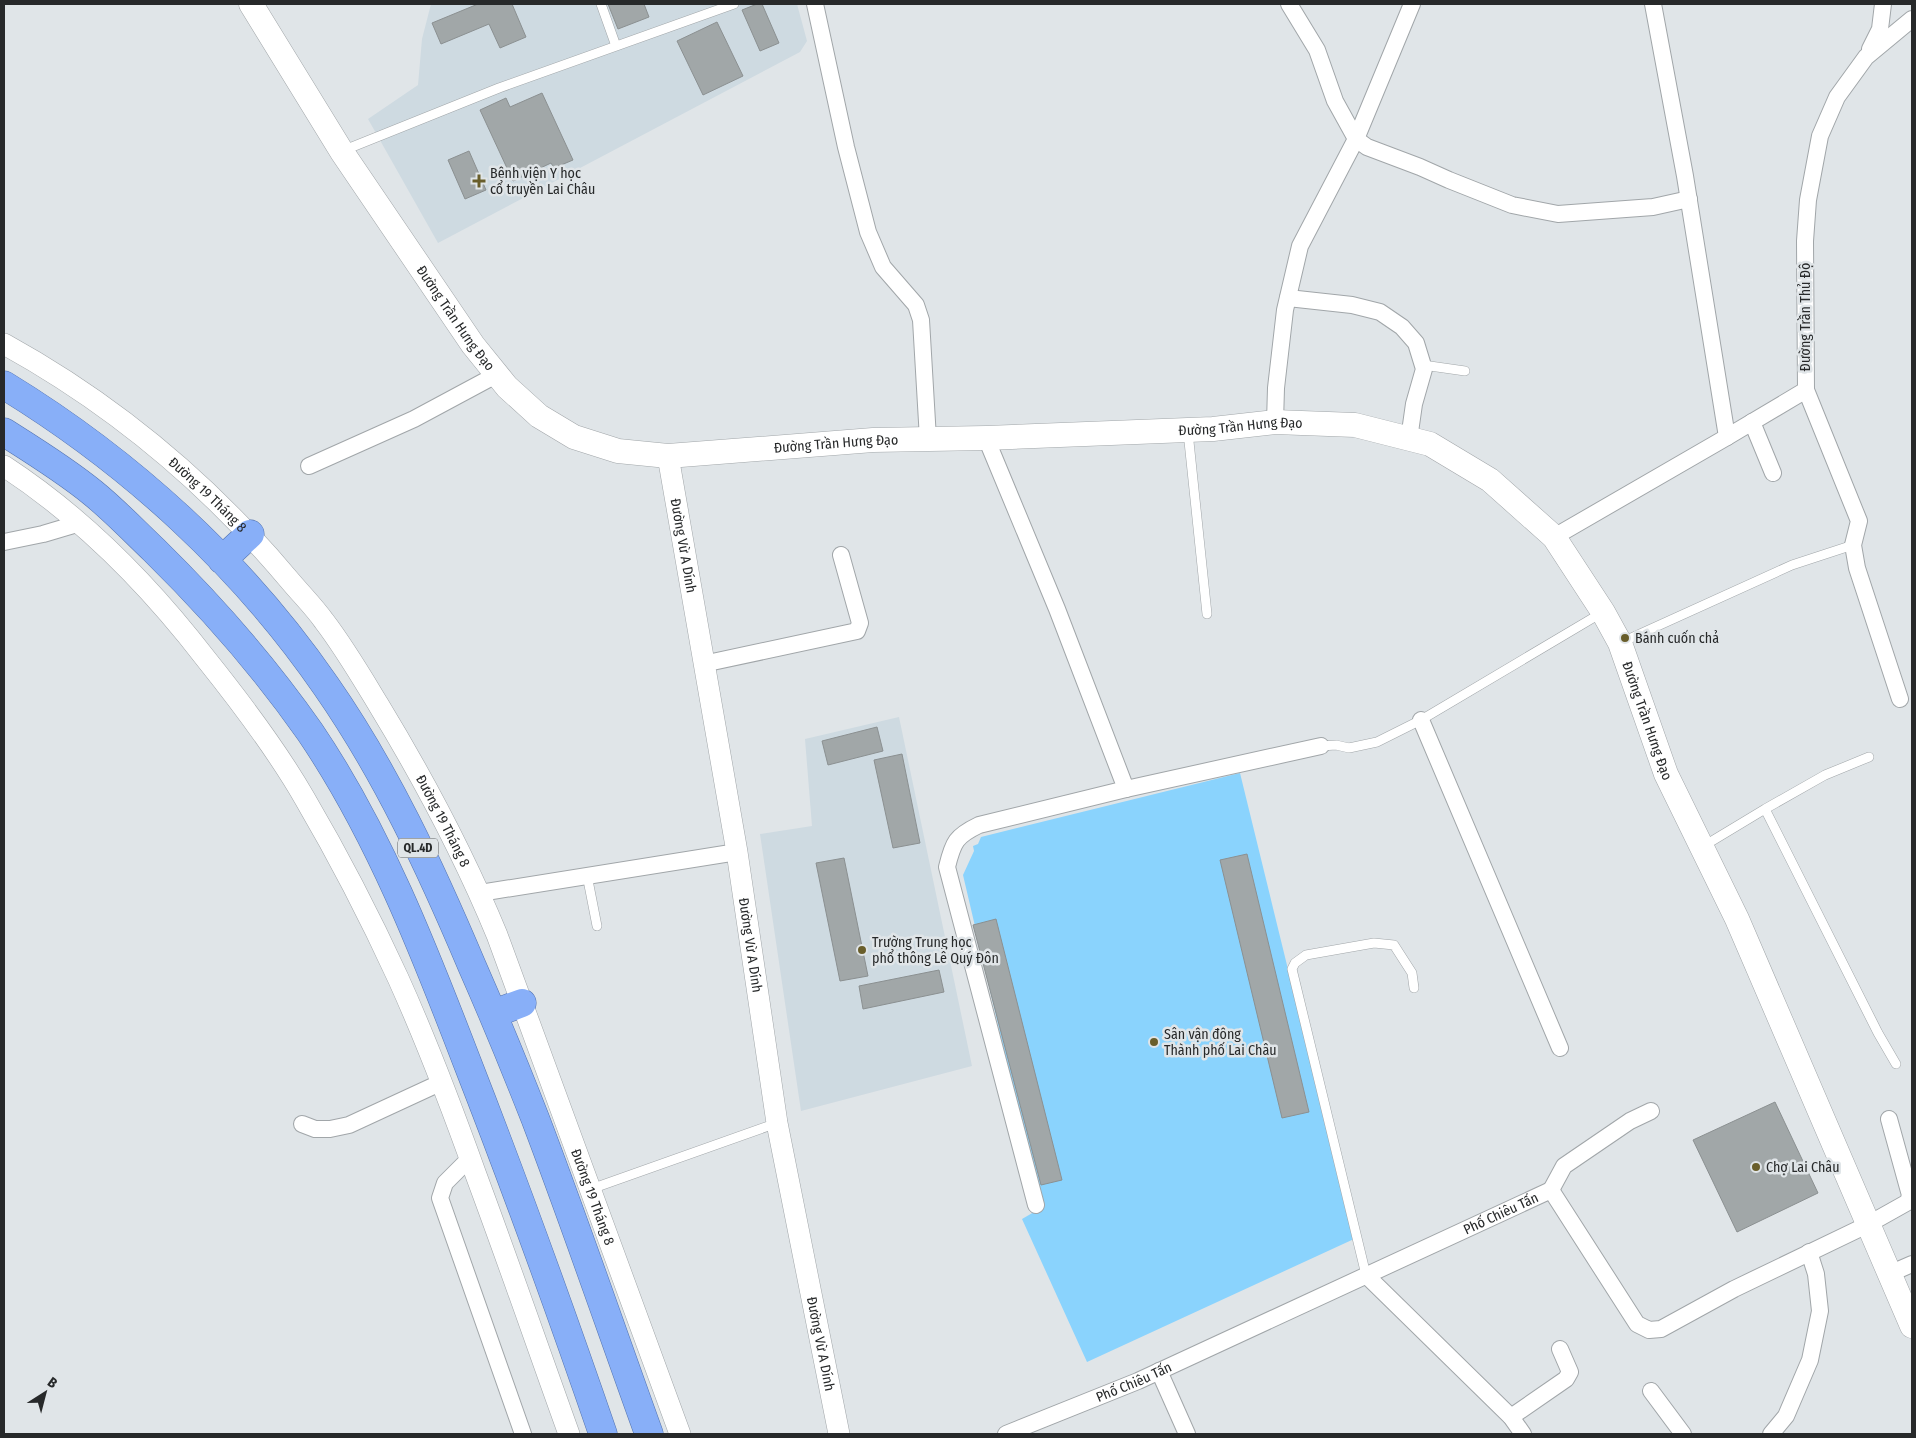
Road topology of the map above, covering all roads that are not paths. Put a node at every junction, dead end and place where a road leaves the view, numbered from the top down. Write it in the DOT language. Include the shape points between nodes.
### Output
graph roads {
  1 [pos="251,4"];
  2 [pos="601,4"];
  3 [pos="734,4"];
  4 [pos="816,4"];
  5 [pos="1412,4"];
  6 [pos="1653,4"];
  7 [pos="1882,4"];
  8 [pos="1296,7"];
  9 [pos="1912,19"];
  10 [pos="616,46"];
  11 [pos="1866,57"];
  12 [pos="1356,139"];
  13 [pos="342,152"];
  14 [pos="1689,200"];
  15 [pos="1288,298"];
  16 [pos="4,344"];
  17 [pos="1423,365"];
  18 [pos="1465,371"];
  19 [pos="496,375"];
  20 [pos="4,386"];
  21 [pos="1806,390"];
  22 [pos="1275,422"];
  23 [pos="1752,422"];
  24 [pos="1188,429"];
  25 [pos="4,432"];
  26 [pos="1727,437"];
  27 [pos="986,438"];
  28 [pos="928,439"];
  29 [pos="1409,439"];
  30 [pos="668,456"];
  31 [pos="4,466"];
  32 [pos="309,466"];
  33 [pos="1773,473"];
  34 [pos="80,523"];
  35 [pos="250,534"];
  36 [pos="1554,538"];
  37 [pos="4,542"];
  38 [pos="1853,544"];
  39 [pos="841,555"];
  40 [pos="222,560"];
  41 [pos="1603,612"];
  42 [pos="1207,614"];
  43 [pos="1620,644"];
  44 [pos="704,664"];
  45 [pos="1900,699"];
  46 [pos="1421,720"];
  47 [pos="1321,746"];
  48 [pos="1869,757"];
  49 [pos="1126,789"];
  50 [pos="1765,808"];
  51 [pos="1702,847"];
  52 [pos="737,852"];
  53 [pos="587,875"];
  54 [pos="480,893"];
  55 [pos="597,926"];
  56 [pos="1414,988"];
  57 [pos="522,1003"];
  58 [pos="493,1014"];
  59 [pos="1560,1048"];
  60 [pos="1896,1064"];
  61 [pos="442,1082"];
  62 [pos="1651,1110"];
  63 [pos="1889,1119"];
  64 [pos="777,1123"];
  65 [pos="302,1124"];
  66 [pos="470,1158"];
  67 [pos="591,1188"];
  68 [pos="1552,1190"];
  69 [pos="1036,1205"];
  70 [pos="1868,1225"];
  71 [pos="1809,1252"];
  72 [pos="1912,1264"];
  73 [pos="1890,1274"];
  74 [pos="1366,1275"];
  75 [pos="1912,1326"];
  76 [pos="1560,1349"];
  77 [pos="1159,1371"];
  78 [pos="1651,1391"];
  79 [pos="1511,1417"];
  80 [pos="523,1434"];
  81 [pos="569,1434"];
  82 [pos="603,1434"];
  83 [pos="649,1434"];
  84 [pos="680,1434"];
  85 [pos="838,1434"];
  86 [pos="1006,1434"];
  87 [pos="1187,1434"];
  88 [pos="1523,1434"];
  89 [pos="1684,1434"];
  90 [pos="1770,1434"];
  1 -- 13 [label="main road, Đường Trần Hưng Đạo"];
  2 -- 10 [label="lane"];
  3 -- 10 [label="lane"];
  4 -- 28 [label="street" via="846,147 868,232 882,267 916,305 920,320"];
  5 -- 12 [label="street"];
  6 -- 14 [label="street"];
  7 -- 11 [label="street" via="1880,29"];
  8 -- 12 [label="street" via="1317,50 1335,101"];
  9 -- 11 [label="street, Đường Trần Thủ Độ"];
  10 -- 13 [label="lane" via="499,88"];
  11 -- 21 [label="street, Đường Trần Thủ Độ" via="1837,97 1820,136 1814,165 1805,240"];
  12 -- 14 [label="street" via="1367,147 1512,205 1558,214 1653,207"];
  12 -- 15 [label="street" via="1300,246"];
  13 -- 19 [label="main road, Đường Trần Hưng Đạo"];
  14 -- 26 [label="street"];
  15 -- 17 [label="street" via="1352,305 1380,312 1402,326 1416,343"];
  15 -- 22 [label="street" via="1276,388"];
  16 -- 35 [label="street, Đường 19 Tháng 8" via="100,404 142,436"];
  17 -- 18 [label="lane"];
  17 -- 29 [label="street"];
  19 -- 30 [label="main road, Đường Trần Hưng Đạo" via="539,416 574,437 618,451"];
  19 -- 32 [label="street" via="414,419"];
  20 -- 40 [label="highway, Đường 19 Tháng 8 / QL.4D" via="106,454 170,508"];
  21 -- 23 [label="street, Đường Trần Thủ Độ"];
  21 -- 38 [label="street" via="1859,521"];
  22 -- 24 [label="main road, Đường Trần Hưng Đạo"];
  22 -- 29 [label="main road, Đường Trần Hưng Đạo" via="1355,425"];
  23 -- 26 [label="street, Đường Trần Thủ Độ"];
  23 -- 33 [label="street"];
  24 -- 27 [label="main road, Đường Trần Hưng Đạo"];
  24 -- 42 [label="lane"];
  25 -- 82 [label="highway, QL.4D" via="93,493 176,571 262,666 311,734 356,808 428,961 504,1158"];
  26 -- 36 [label="street, Đường Trần Thủ Độ"];
  27 -- 28 [label="main road, Đường Trần Hưng Đạo"];
  27 -- 49 [label="street" via="1057,609"];
  28 -- 30 [label="main road, Đường Trần Hưng Đạo" via="873,440"];
  29 -- 36 [label="main road, Đường Trần Hưng Đạo" via="1430,444 1490,480"];
  30 -- 44 [label="street, Đường Vừ A Dính"];
  31 -- 34 [label="street"];
  34 -- 37 [label="street"];
  34 -- 61 [label="street" via="166,610 236,696 280,760 305,799 365,911 398,978"];
  35 -- 40 [label="highway"];
  35 -- 54 [label="street, Đường 19 Tháng 8" via="325,621 356,668 420,776"];
  36 -- 41 [label="main road, Đường Trần Hưng Đạo"];
  38 -- 43 [label="lane" via="1792,565"];
  38 -- 45 [label="street" via="1857,568"];
  39 -- 44 [label="street" via="860,623 857,631"];
  40 -- 58 [label="highway, Đường 19 Tháng 8 / QL.4D" via="281,626 326,685 361,740 431,872"];
  41 -- 43 [label="main road, Đường Trần Hưng Đạo"];
  41 -- 46 [label="lane"];
  43 -- 51 [label="main road, Đường Trần Hưng Đạo" via="1666,774"];
  44 -- 52 [label="street, Đường Vừ A Dính"];
  46 -- 47 [label="lane" via="1377,742 1349,748"];
  46 -- 59 [label="street"];
  47 -- 49 [label="street"];
  48 -- 50 [label="lane" via="1825,775"];
  49 -- 69 [label="street" via="979,825 962,833 951,848 947,867"];
  50 -- 51 [label="lane"];
  50 -- 60 [label="lane"];
  51 -- 70 [label="main road, Đường Trần Hưng Đạo" via="1737,919"];
  52 -- 53 [label="street"];
  52 -- 64 [label="street, Đường Vừ A Dính"];
  53 -- 54 [label="street"];
  53 -- 55 [label="lane"];
  54 -- 57 [label="street, Đường 19 Tháng 8"];
  56 -- 74 [label="lane" via="1412,973 1394,945 1374,944 1306,955 1292,969"];
  57 -- 58 [label="highway"];
  57 -- 67 [label="street, Đường 19 Tháng 8"];
  58 -- 83 [label="highway, Đường 19 Tháng 8 / QL.4D" via="535,1118"];
  61 -- 65 [label="street" via="349,1125 330,1130"];
  61 -- 66 [label="street"];
  62 -- 68 [label="street" via="1564,1166"];
  63 -- 70 [label="street, Phố Chiêu Tấn" via="1910,1195 1908,1202"];
  64 -- 67 [label="lane"];
  64 -- 85 [label="street, Đường Vừ A Dính"];
  66 -- 80 [label="street" via="445,1182 440,1198"];
  66 -- 81 [label="street"];
  67 -- 84 [label="street, Đường 19 Tháng 8"];
  68 -- 71 [label="street, Phố Chiêu Tấn" via="1637,1324 1649,1330 1661,1328"];
  68 -- 74 [label="street, Phố Chiêu Tấn"];
  70 -- 71 [label="street, Phố Chiêu Tấn"];
  70 -- 73 [label="main road, Đường Trần Hưng Đạo"];
  71 -- 90 [label="street" via="1816,1274 1820,1311 1810,1360 1786,1416"];
  72 -- 73 [label="street"];
  73 -- 75 [label="main road, Đường Trần Hưng Đạo"];
  74 -- 77 [label="street, Phố Chiêu Tấn"];
  74 -- 79 [label="street"];
  76 -- 79 [label="street" via="1570,1372 1566,1380"];
  77 -- 86 [label="street, Phố Chiêu Tấn"];
  77 -- 87 [label="street"];
  78 -- 89 [label="street"];
  79 -- 88 [label="street"];
}
